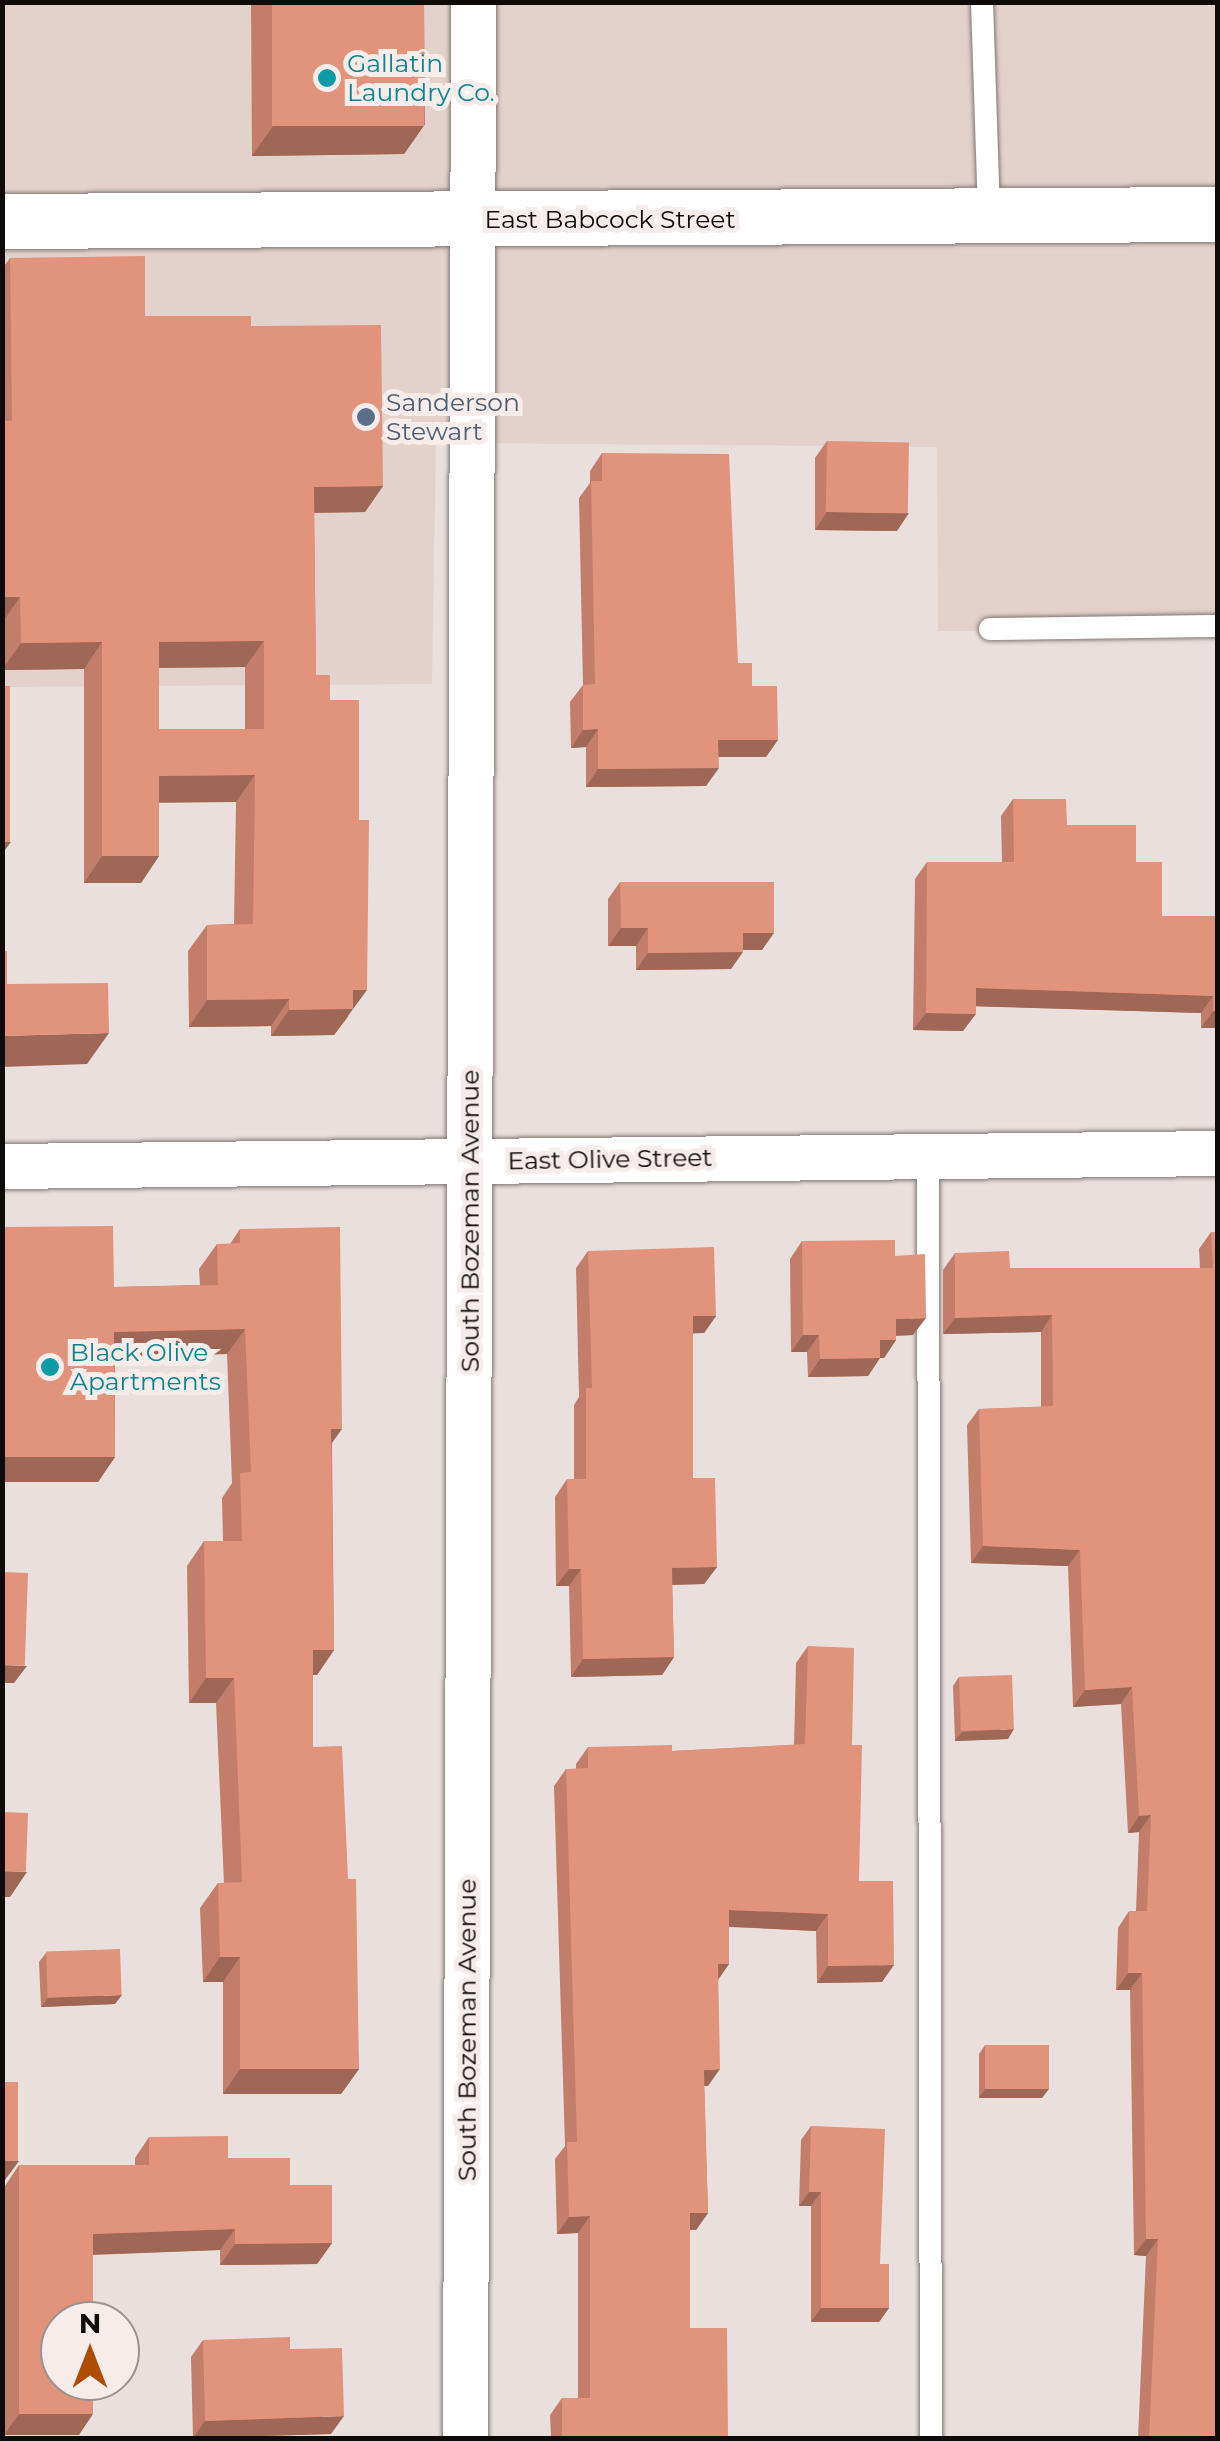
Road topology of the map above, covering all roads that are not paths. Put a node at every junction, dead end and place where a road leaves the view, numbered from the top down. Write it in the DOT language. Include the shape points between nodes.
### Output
graph roads {
  1 [pos="472,2"];
  2 [pos="982,2"];
  3 [pos="1218,214"];
  4 [pos="990,216"];
  5 [pos="473,219"];
  6 [pos="2,221"];
  7 [pos="1218,626"];
  8 [pos="990,628"];
  9 [pos="1218,1153"];
  10 [pos="928,1156"];
  11 [pos="470,1161"];
  12 [pos="2,1166"];
  13 [pos="465,2438"];
  14 [pos="930,2438"];
  1 -- 5 [label="street, South Bozeman Avenue"];
  2 -- 4 [label="lane"];
  3 -- 4 [label="street, East Babcock Street"];
  4 -- 5 [label="street, East Babcock Street"];
  5 -- 6 [label="street, East Babcock Street"];
  5 -- 11 [label="street, South Bozeman Avenue"];
  7 -- 8 [label="lane"];
  9 -- 10 [label="street, East Olive Street"];
  10 -- 11 [label="street, East Olive Street"];
  10 -- 14 [label="lane"];
  11 -- 12 [label="street, East Olive Street"];
  11 -- 13 [label="street, South Bozeman Avenue"];
}
